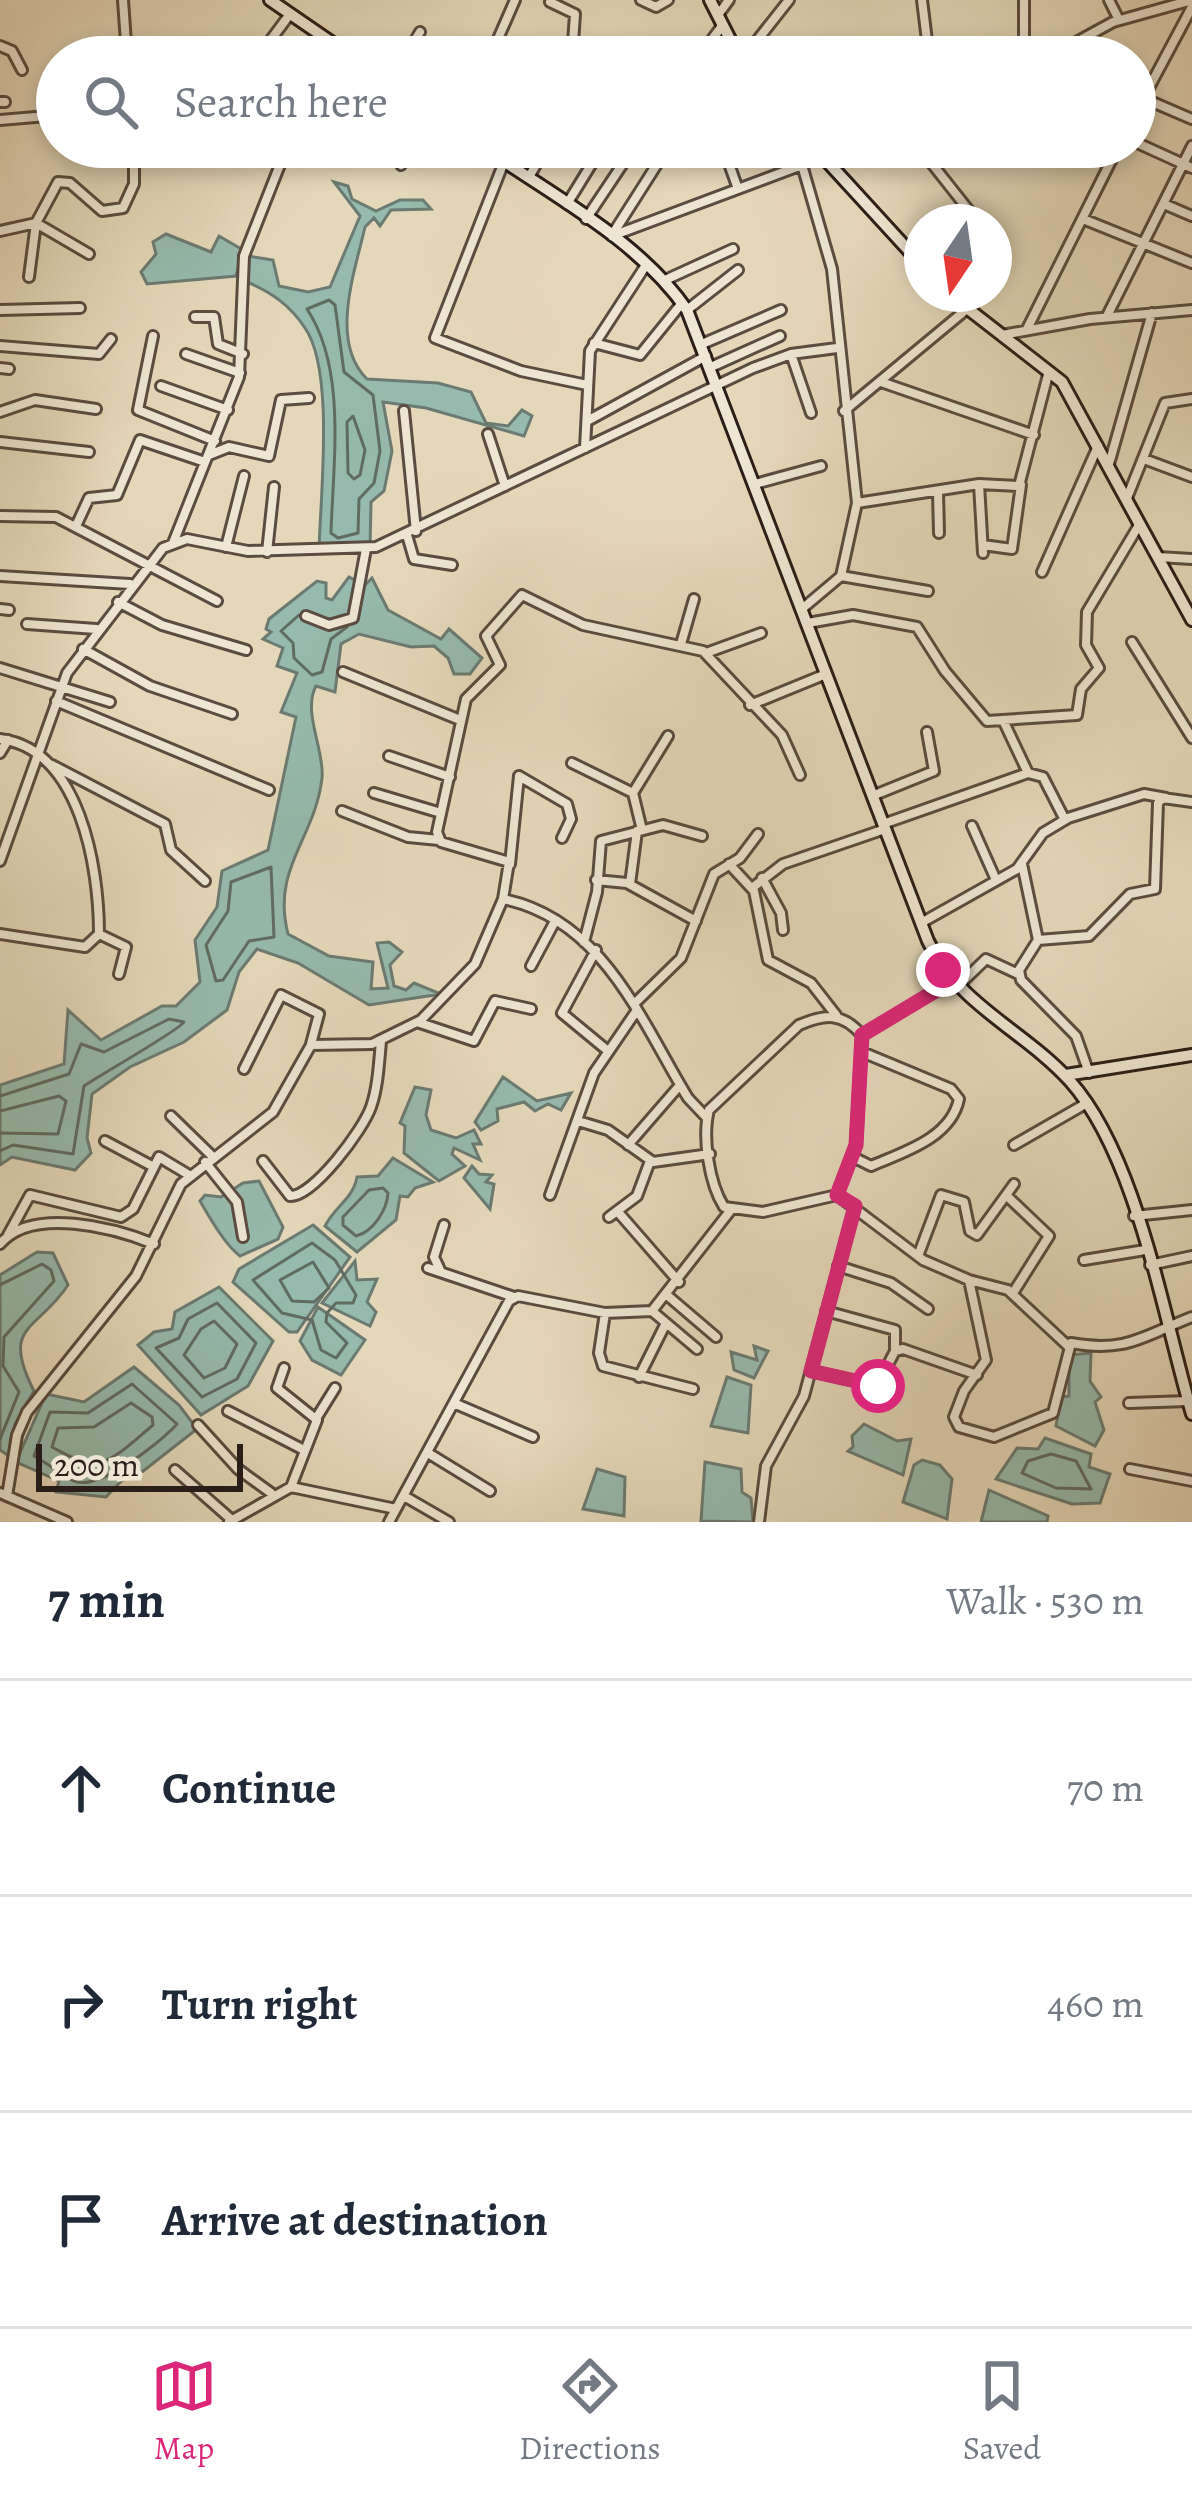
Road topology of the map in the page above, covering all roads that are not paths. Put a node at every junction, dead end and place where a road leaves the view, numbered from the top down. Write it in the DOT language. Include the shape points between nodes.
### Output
graph roads {
  1 [pos="123,0"];
  2 [pos="270,0"];
  3 [pos="515,0"];
  4 [pos="641,0"];
  5 [pos="668,0"];
  6 [pos="710,0"];
  7 [pos="729,0"];
  8 [pos="789,0"];
  9 [pos="922,0"];
  10 [pos="1024,0"];
  11 [pos="1109,0"];
  12 [pos="548,1"];
  13 [pos="1192,4"];
  14 [pos="290,14"];
  15 [pos="720,20"];
  16 [pos="1119,20"];
  17 [pos="420,32"];
  18 [pos="126,36"];
  19 [pos="274,36"];
  20 [pos="316,36"];
  21 [pos="418,36"];
  22 [pos="499,36"];
  23 [pos="573,36"];
  24 [pos="711,36"];
  25 [pos="730,36"];
  26 [pos="759,36"];
  27 [pos="926,36"];
  28 [pos="1024,36"];
  29 [pos="1088,36"];
  30 [pos="0,46"];
  31 [pos="22,70"];
  32 [pos="1156,73"];
  33 [pos="1156,104"];
  34 [pos="36,117"];
  35 [pos="1192,119"];
  36 [pos="0,120"];
  37 [pos="1192,146"];
  38 [pos="1156,152"];
  39 [pos="1187,167"];
  40 [pos="134,168"];
  41 [pos="279,168"];
  42 [pos="502,168"];
  43 [pos="513,168"];
  44 [pos="534,168"];
  45 [pos="589,168"];
  46 [pos="617,168"];
  47 [pos="655,168"];
  48 [pos="730,168"];
  49 [pos="796,168"];
  50 [pos="803,168"];
  51 [pos="833,168"];
  52 [pos="934,168"];
  53 [pos="1108,168"];
  54 [pos="528,178"];
  55 [pos="738,189"];
  56 [pos="963,204"];
  57 [pos="1164,204"];
  58 [pos="566,205"];
  59 [pos="1192,216"];
  60 [pos="586,219"];
  61 [pos="1083,219"];
  62 [pos="35,223"];
  63 [pos="0,231"];
  64 [pos="612,236"];
  65 [pos="1145,244"];
  66 [pos="904,245"];
  67 [pos="733,249"];
  68 [pos="89,254"];
  69 [pos="1192,263"];
  70 [pos="646,265"];
  71 [pos="738,270"];
  72 [pos="28,277"];
  73 [pos="663,280"];
  74 [pos="684,306"];
  75 [pos="80,308"];
  76 [pos="0,310"];
  77 [pos="781,310"];
  78 [pos="1192,310"];
  79 [pos="966,312"];
  80 [pos="968,312"];
  81 [pos="1152,313"];
  82 [pos="195,317"];
  83 [pos="1106,317"];
  84 [pos="1027,329"];
  85 [pos="780,335"];
  86 [pos="1000,335"];
  87 [pos="153,336"];
  88 [pos="111,339"];
  89 [pos="593,343"];
  90 [pos="0,346"];
  91 [pos="837,348"];
  92 [pos="791,354"];
  93 [pos="186,355"];
  94 [pos="243,355"];
  95 [pos="707,356"];
  96 [pos="1049,371"];
  97 [pos="240,373"];
  98 [pos="881,382"];
  99 [pos="161,386"];
  100 [pos="587,386"];
  101 [pos="718,387"];
  102 [pos="310,398"];
  103 [pos="1192,399"];
  104 [pos="96,409"];
  105 [pos="228,410"];
  106 [pos="404,411"];
  107 [pos="844,411"];
  108 [pos="0,412"];
  109 [pos="811,413"];
  110 [pos="589,419"];
  111 [pos="488,434"];
  112 [pos="1034,435"];
  113 [pos="214,441"];
  114 [pos="0,442"];
  115 [pos="1099,445"];
  116 [pos="585,448"];
  117 [pos="89,452"];
  118 [pos="206,459"];
  119 [pos="1144,459"];
  120 [pos="1109,464"];
  121 [pos="821,466"];
  122 [pos="244,476"];
  123 [pos="1192,477"];
  124 [pos="1022,483"];
  125 [pos="755,484"];
  126 [pos="979,484"];
  127 [pos="505,486"];
  128 [pos="274,487"];
  129 [pos="938,492"];
  130 [pos="1127,498"];
  131 [pos="857,503"];
  132 [pos="0,516"];
  133 [pos="1139,524"];
  134 [pos="76,526"];
  135 [pos="412,533"];
  136 [pos="938,533"];
  137 [pos="173,543"];
  138 [pos="226,547"];
  139 [pos="366,549"];
  140 [pos="267,552"];
  141 [pos="1156,557"];
  142 [pos="1192,559"];
  143 [pos="148,562"];
  144 [pos="452,565"];
  145 [pos="1042,572"];
  146 [pos="0,576"];
  147 [pos="841,576"];
  148 [pos="131,584"];
  149 [pos="928,591"];
  150 [pos="694,599"];
  151 [pos="217,601"];
  152 [pos="118,602"];
  153 [pos="802,608"];
  154 [pos="306,616"];
  155 [pos="1192,620"];
  156 [pos="808,623"];
  157 [pos="28,624"];
  158 [pos="98,630"];
  159 [pos="761,633"];
  160 [pos="1132,643"];
  161 [pos="681,644"];
  162 [pos="83,649"];
  163 [pos="246,650"];
  164 [pos="706,653"];
  165 [pos="0,668"];
  166 [pos="343,672"];
  167 [pos="827,674"];
  168 [pos="62,683"];
  169 [pos="56,701"];
  170 [pos="110,702"];
  171 [pos="750,705"];
  172 [pos="232,714"];
  173 [pos="460,720"];
  174 [pos="1003,720"];
  175 [pos="927,732"];
  176 [pos="668,736"];
  177 [pos="1192,738"];
  178 [pos="4,740"];
  179 [pos="38,749"];
  180 [pos="0,753"];
  181 [pos="389,756"];
  182 [pos="572,763"];
  183 [pos="51,764"];
  184 [pos="1028,773"];
  185 [pos="800,775"];
  186 [pos="450,777"];
  187 [pos="269,790"];
  188 [pos="374,793"];
  189 [pos="633,793"];
  190 [pos="872,796"];
  191 [pos="1167,798"];
  192 [pos="1192,802"];
  193 [pos="342,812"];
  194 [pos="441,813"];
  195 [pos="1065,820"];
  196 [pos="884,826"];
  197 [pos="972,826"];
  198 [pos="640,830"];
  199 [pos="758,834"];
  200 [pos="702,836"];
  201 [pos="562,838"];
  202 [pos="439,840"];
  203 [pos="0,861"];
  204 [pos="729,864"];
  205 [pos="1022,864"];
  206 [pos="510,866"];
  207 [pos="762,878"];
  208 [pos="205,880"];
  209 [pos="596,880"];
  210 [pos="996,880"];
  211 [pos="630,884"];
  212 [pos="752,888"];
  213 [pos="503,899"];
  214 [pos="697,921"];
  215 [pos="554,923"];
  216 [pos="921,923"];
  217 [pos="783,931"];
  218 [pos="0,934"];
  219 [pos="99,934"];
  220 [pos="1038,940"];
  221 [pos="584,942"];
  222 [pos="596,950"];
  223 [pos="531,966"];
  224 [pos="119,974"];
  225 [pos="1018,974"];
  226 [pos="955,984"];
  227 [pos="636,1007"];
  228 [pos="531,1009"];
  229 [pos="837,1017"];
  230 [pos="418,1022"];
  231 [pos="862,1035"];
  232 [pos="381,1041"];
  233 [pos="311,1045"];
  234 [pos="608,1051"];
  235 [pos="862,1052"];
  236 [pos="1192,1054"];
  237 [pos="244,1070"];
  238 [pos="1090,1075"];
  239 [pos="1066,1076"];
  240 [pos="680,1085"];
  241 [pos="1087,1103"];
  242 [pos="171,1116"];
  243 [pos="706,1117"];
  244 [pos="578,1121"];
  245 [pos="104,1141"];
  246 [pos="628,1145"];
  247 [pos="1014,1145"];
  248 [pos="710,1154"];
  249 [pos="853,1157"];
  250 [pos="208,1159"];
  251 [pos="263,1161"];
  252 [pos="650,1161"];
  253 [pos="152,1166"];
  254 [pos="189,1175"];
  255 [pos="1013,1184"];
  256 [pos="550,1195"];
  257 [pos="837,1195"];
  258 [pos="1007,1196"];
  259 [pos="855,1206"];
  260 [pos="1192,1210"];
  261 [pos="730,1211"];
  262 [pos="1135,1216"];
  263 [pos="444,1225"];
  264 [pos="8,1235"];
  265 [pos="243,1237"];
  266 [pos="0,1244"];
  267 [pos="154,1244"];
  268 [pos="1144,1250"];
  269 [pos="918,1256"];
  270 [pos="1192,1256"];
  271 [pos="1084,1260"];
  272 [pos="1149,1265"];
  273 [pos="838,1266"];
  274 [pos="428,1268"];
  275 [pos="440,1271"];
  276 [pos="969,1280"];
  277 [pos="680,1282"];
  278 [pos="1012,1293"];
  279 [pos="514,1297"];
  280 [pos="668,1297"];
  281 [pos="928,1309"];
  282 [pos="652,1311"];
  283 [pos="826,1311"];
  284 [pos="605,1312"];
  285 [pos="1192,1317"];
  286 [pos="666,1323"];
  287 [pos="1167,1327"];
  288 [pos="716,1337"];
  289 [pos="1068,1346"];
  290 [pos="697,1349"];
  291 [pos="895,1351"];
  292 [pos="284,1368"];
  293 [pos="811,1371"];
  294 [pos="977,1375"];
  295 [pos="639,1378"];
  296 [pos="335,1388"];
  297 [pos="693,1389"];
  298 [pos="1129,1403"];
  299 [pos="455,1405"];
  300 [pos="1190,1407"];
  301 [pos="228,1411"];
  302 [pos="317,1417"];
  303 [pos="198,1425"];
  304 [pos="533,1437"];
  305 [pos="304,1450"];
  306 [pos="428,1453"];
  307 [pos="1130,1469"];
  308 [pos="175,1470"];
  309 [pos="1192,1481"];
  310 [pos="291,1486"];
  311 [pos="490,1491"];
  312 [pos="272,1493"];
  313 [pos="4,1494"];
  314 [pos="404,1496"];
  315 [pos="397,1509"];
  316 [pos="231,1521"];
  317 [pos="67,1522"];
  318 [pos="389,1522"];
  319 [pos="449,1522"];
  320 [pos="759,1522"];
  1 -- 18 [label="street"];
  2 -- 14 [label="street"];
  3 -- 22 [label="street"];
  4 -- 5 [label="street" via="656,7"];
  6 -- 15 [label="street"];
  7 -- 15 [label="street"];
  8 -- 26 [label="street"];
  9 -- 27 [label="street"];
  10 -- 28 [label="street"];
  11 -- 16 [label="street"];
  12 -- 23 [label="street" via="575,14"];
  13 -- 16 [label="street"];
  13 -- 32 [label="street"];
  14 -- 19 [label="street"];
  14 -- 20 [label="street"];
  15 -- 24 [label="street"];
  15 -- 25 [label="street"];
  16 -- 29 [label="street"];
  17 -- 21 [label="street"];
  30 -- 31 [label="street"];
  33 -- 35 [label="street"];
  34 -- 36 [label="street"];
  37 -- 39 [label="street"];
  38 -- 39 [label="street"];
  39 -- 57 [label="street"];
  40 -- 62 [label="street" via="123,208 102,211 64,181 52,186"];
  41 -- 94 [label="street" via="244,256"];
  42 -- 100 [label="street" via="435,338"];
  43 -- 54 [label="street"];
  44 -- 54 [label="street"];
  45 -- 58 [label="street"];
  46 -- 60 [label="street"];
  47 -- 64 [label="street"];
  48 -- 55 [label="street"];
  49 -- 55 [label="street"];
  50 -- 91 [label="street" via="827,242"];
  51 -- 66 [label="street"];
  52 -- 56 [label="street"];
  53 -- 61 [label="street"];
  54 -- 58 [label="street"];
  55 -- 64 [label="street"];
  57 -- 59 [label="street"];
  57 -- 65 [label="street"];
  58 -- 60 [label="street"];
  60 -- 64 [label="street"];
  61 -- 65 [label="street"];
  61 -- 84 [label="street"];
  62 -- 63 [label="street"];
  62 -- 68 [label="street"];
  62 -- 72 [label="street"];
  64 -- 70 [label="street"];
  65 -- 69 [label="street"];
  65 -- 83 [label="street"];
  67 -- 73 [label="street"];
  70 -- 73 [label="street"];
  70 -- 89 [label="street"];
  71 -- 74 [label="street"];
  73 -- 74 [label="street"];
  74 -- 89 [label="street" via="640,356"];
  74 -- 95 [label="street"];
  75 -- 76 [label="street"];
  77 -- 95 [label="street"];
  78 -- 81 [label="street"];
  79 -- 98 [label="street"];
  80 -- 86 [label="street"];
  81 -- 83 [label="street"];
  81 -- 120 [label="street"];
  82 -- 94 [label="street" via="214,317 218,344"];
  83 -- 84 [label="street"];
  84 -- 86 [label="street"];
  85 -- 95 [label="street"];
  86 -- 96 [label="street"];
  87 -- 113 [label="street" via="138,410"];
  88 -- 90 [label="street" via="99,354"];
  89 -- 100 [label="street"];
  91 -- 92 [label="street"];
  91 -- 107 [label="street"];
  92 -- 101 [label="street"];
  92 -- 109 [label="street"];
  93 -- 97 [label="street"];
  94 -- 97 [label="street"];
  95 -- 101 [label="street"];
  95 -- 110 [label="street"];
  96 -- 112 [label="street"];
  96 -- 115 [label="street"];
  97 -- 105 [label="street"];
  98 -- 107 [label="street"];
  98 -- 112 [label="street"];
  99 -- 105 [label="street"];
  100 -- 110 [label="street"];
  101 -- 116 [label="street"];
  101 -- 125 [label="street"];
  102 -- 118 [label="street" via="281,400 269,456 229,447"];
  103 -- 119 [label="street" via="1165,403"];
  104 -- 108 [label="street" via="35,400"];
  105 -- 113 [label="street"];
  106 -- 135 [label="street"];
  107 -- 131 [label="street"];
  110 -- 116 [label="street"];
  111 -- 127 [label="street"];
  112 -- 124 [label="street"];
  113 -- 118 [label="street"];
  114 -- 117 [label="street"];
  115 -- 120 [label="street"];
  115 -- 145 [label="street"];
  116 -- 127 [label="street"];
  118 -- 134 [label="street" via="140,440 117,495 89,498"];
  118 -- 137 [label="street"];
  119 -- 123 [label="street"];
  119 -- 130 [label="street"];
  120 -- 130 [label="street"];
  121 -- 125 [label="street"];
  122 -- 138 [label="street"];
  124 -- 126 [label="street"];
  124 -- 126 [label="street" via="1015,544 1003,551 983,549"];
  125 -- 153 [label="street"];
  126 -- 129 [label="street"];
  127 -- 135 [label="street"];
  128 -- 140 [label="street"];
  129 -- 131 [label="street"];
  129 -- 136 [label="street"];
  130 -- 133 [label="street"];
  131 -- 147 [label="street"];
  132 -- 134 [label="street" via="50,515"];
  133 -- 141 [label="street"];
  133 -- 174 [label="street" via="1089,607 1086,645 1099,668 1079,692 1080,713"];
  134 -- 143 [label="street"];
  135 -- 139 [label="street"];
  135 -- 144 [label="street" via="413,559"];
  137 -- 138 [label="street"];
  137 -- 143 [label="street"];
  138 -- 140 [label="street"];
  139 -- 140 [label="street"];
  139 -- 154 [label="street" via="352,618 337,626"];
  141 -- 142 [label="street"];
  141 -- 155 [label="street"];
  143 -- 148 [label="street"];
  143 -- 151 [label="street"];
  146 -- 148 [label="street"];
  147 -- 149 [label="street"];
  147 -- 153 [label="street"];
  148 -- 152 [label="street"];
  150 -- 161 [label="street"];
  152 -- 158 [label="street"];
  152 -- 163 [label="street" via="162,625"];
  153 -- 156 [label="street"];
  156 -- 167 [label="street"];
  156 -- 174 [label="street" via="853,615 911,624 982,718"];
  157 -- 158 [label="street"];
  158 -- 162 [label="street"];
  159 -- 164 [label="street"];
  160 -- 177 [label="street"];
  161 -- 164 [label="street"];
  161 -- 173 [label="street" via="584,626 522,595 486,637 498,667 468,693"];
  162 -- 168 [label="street"];
  162 -- 172 [label="street" via="150,686"];
  164 -- 171 [label="street"];
  165 -- 168 [label="street"];
  166 -- 173 [label="street"];
  167 -- 171 [label="street"];
  167 -- 190 [label="street"];
  168 -- 169 [label="street"];
  168 -- 170 [label="street"];
  169 -- 179 [label="street"];
  169 -- 187 [label="street"];
  171 -- 185 [label="street" via="782,734"];
  173 -- 186 [label="street"];
  174 -- 184 [label="street"];
  175 -- 190 [label="street" via="936,765 929,776"];
  176 -- 189 [label="street"];
  178 -- 179 [label="street"];
  178 -- 180 [label="street"];
  179 -- 183 [label="street"];
  179 -- 203 [label="street"];
  181 -- 186 [label="street"];
  182 -- 189 [label="street"];
  183 -- 208 [label="street" via="164,824 171,850"];
  183 -- 219 [label="street" via="74,800"];
  184 -- 195 [label="street" via="1043,777"];
  184 -- 196 [label="street"];
  186 -- 194 [label="street"];
  188 -- 194 [label="street"];
  189 -- 198 [label="street"];
  190 -- 196 [label="street"];
  191 -- 192 [label="street"];
  191 -- 195 [label="street" via="1144,794"];
  191 -- 220 [label="street" via="1157,806 1155,889 1126,896 1088,936"];
  193 -- 202 [label="street"];
  194 -- 202 [label="street"];
  195 -- 205 [label="street" via="1040,836"];
  196 -- 207 [label="street"];
  196 -- 216 [label="street"];
  197 -- 210 [label="street"];
  198 -- 200 [label="street" via="671,826"];
  198 -- 209 [label="street" via="598,844"];
  198 -- 211 [label="street"];
  199 -- 204 [label="street"];
  201 -- 206 [label="street" via="571,819 567,804 519,776"];
  202 -- 206 [label="street"];
  204 -- 212 [label="street"];
  204 -- 214 [label="street" via="714,874"];
  205 -- 210 [label="street"];
  205 -- 220 [label="street"];
  206 -- 213 [label="street"];
  207 -- 212 [label="street"];
  207 -- 217 [label="street"];
  209 -- 211 [label="street"];
  209 -- 221 [label="street"];
  210 -- 216 [label="street"];
  211 -- 214 [label="street"];
  212 -- 229 [label="street" via="765,956 811,983"];
  213 -- 215 [label="street"];
  213 -- 230 [label="street" via="476,964"];
  214 -- 227 [label="street" via="681,958"];
  215 -- 221 [label="street"];
  215 -- 223 [label="street"];
  216 -- 226 [label="street"];
  218 -- 219 [label="street" via="86,947"];
  219 -- 224 [label="street" via="125,944"];
  220 -- 225 [label="street"];
  221 -- 222 [label="street"];
  222 -- 227 [label="street"];
  222 -- 234 [label="street" via="562,1013"];
  225 -- 226 [label="street" via="986,958"];
  225 -- 238 [label="street" via="1076,1036"];
  226 -- 231 [label="street"];
  226 -- 239 [label="street"];
  227 -- 234 [label="street"];
  227 -- 240 [label="street"];
  228 -- 230 [label="street" via="494,1001 474,1041"];
  229 -- 231 [label="street"];
  229 -- 243 [label="street" via="817,1016 791,1029"];
  230 -- 232 [label="street"];
  231 -- 235 [label="street"];
  232 -- 233 [label="street"];
  232 -- 251 [label="street" via="370,1111 315,1182 290,1196"];
  233 -- 237 [label="street" via="319,1014 280,995"];
  233 -- 250 [label="street" via="273,1112"];
  234 -- 244 [label="street"];
  235 -- 249 [label="street"];
  235 -- 249 [label="street" via="959,1099 952,1121 929,1138 871,1166"];
  236 -- 238 [label="street"];
  238 -- 239 [label="street"];
  239 -- 241 [label="street"];
  240 -- 243 [label="street"];
  240 -- 246 [label="street"];
  241 -- 247 [label="street"];
  241 -- 262 [label="street" via="1112,1141"];
  242 -- 250 [label="street"];
  243 -- 248 [label="street"];
  244 -- 246 [label="street"];
  244 -- 256 [label="street"];
  245 -- 253 [label="street"];
  246 -- 252 [label="street"];
  248 -- 252 [label="street"];
  248 -- 261 [label="street" via="719,1198"];
  249 -- 257 [label="street"];
  250 -- 254 [label="street"];
  250 -- 265 [label="street" via="237,1202"];
  252 -- 277 [label="street" via="637,1196 613,1215"];
  253 -- 254 [label="street" via="163,1157"];
  253 -- 264 [label="street" via="125,1216 38,1193 23,1201"];
  254 -- 267 [label="street"];
  255 -- 258 [label="street"];
  257 -- 259 [label="street"];
  257 -- 261 [label="street"];
  258 -- 269 [label="street" via="977,1235 964,1202 941,1195"];
  258 -- 278 [label="street" via="1048,1236"];
  259 -- 269 [label="street"];
  259 -- 273 [label="street"];
  260 -- 262 [label="street"];
  261 -- 277 [label="street"];
  262 -- 268 [label="street"];
  263 -- 275 [label="street" via="434,1257"];
  264 -- 266 [label="street"];
  264 -- 267 [label="street" via="74,1223"];
  267 -- 313 [label="street" via="27,1412"];
  268 -- 271 [label="street"];
  268 -- 272 [label="street"];
  269 -- 276 [label="street"];
  270 -- 272 [label="street"];
  272 -- 287 [label="street"];
  273 -- 281 [label="street" via="891,1283"];
  273 -- 283 [label="street"];
  274 -- 275 [label="street"];
  275 -- 279 [label="street"];
  276 -- 278 [label="street"];
  276 -- 294 [label="street" via="986,1355"];
  277 -- 280 [label="street"];
  278 -- 289 [label="street"];
  279 -- 284 [label="street"];
  279 -- 299 [label="street"];
  280 -- 282 [label="street"];
  280 -- 288 [label="street"];
  282 -- 284 [label="street"];
  282 -- 286 [label="street"];
  283 -- 291 [label="street" via="895,1330"];
  283 -- 293 [label="street"];
  284 -- 295 [label="street" via="599,1361"];
  285 -- 287 [label="street"];
  286 -- 290 [label="street"];
  286 -- 295 [label="street"];
  287 -- 289 [label="street" via="1139,1343"];
  287 -- 300 [label="street"];
  289 -- 294 [label="street" via="1053,1413 997,1437 954,1421"];
  291 -- 293 [label="street" via="878,1386"];
  291 -- 294 [label="street"];
  292 -- 302 [label="street" via="277,1388"];
  293 -- 320 [label="street" via="766,1466"];
  295 -- 297 [label="street"];
  296 -- 302 [label="street"];
  298 -- 300 [label="street"];
  299 -- 304 [label="street"];
  299 -- 306 [label="street"];
  301 -- 305 [label="street"];
  302 -- 305 [label="street"];
  303 -- 312 [label="street"];
  305 -- 310 [label="street"];
  306 -- 311 [label="street"];
  306 -- 314 [label="street"];
  307 -- 309 [label="street"];
  308 -- 316 [label="street"];
  310 -- 312 [label="street"];
  310 -- 315 [label="street"];
  312 -- 316 [label="street"];
  313 -- 317 [label="street"];
  314 -- 315 [label="street"];
  314 -- 319 [label="street"];
  315 -- 318 [label="street"];
}
